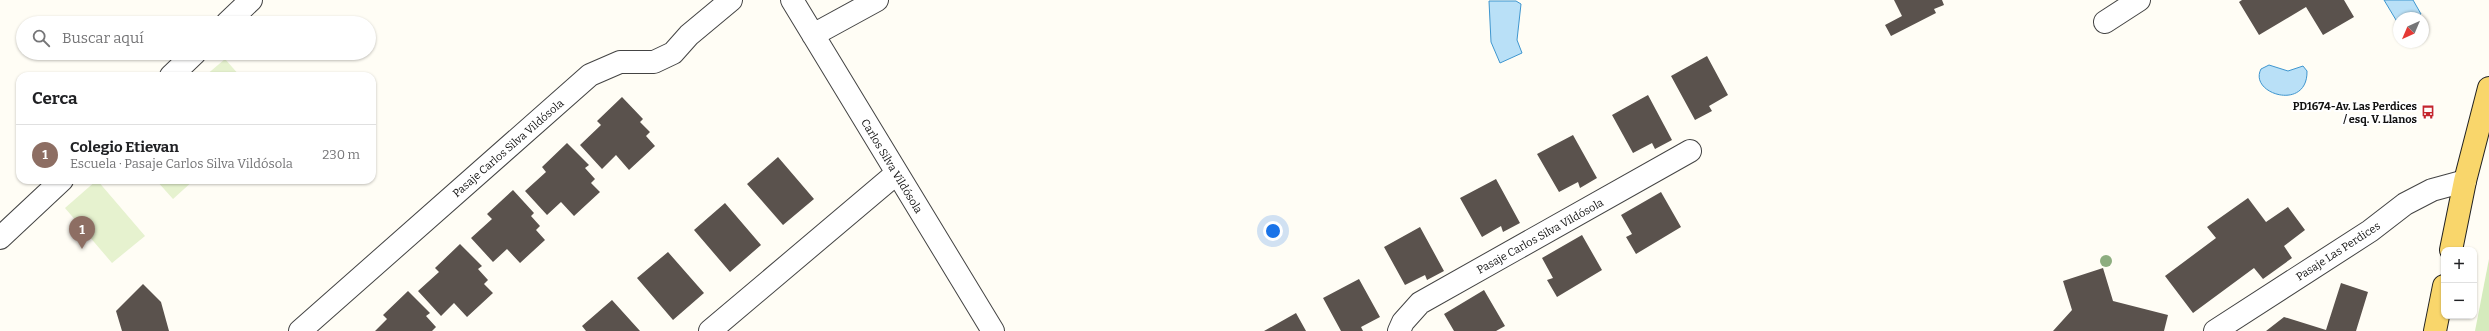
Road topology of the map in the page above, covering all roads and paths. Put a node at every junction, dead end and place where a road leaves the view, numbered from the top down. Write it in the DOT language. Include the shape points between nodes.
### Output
graph roads {
  1 [pos="251,0"];
  2 [pos="731,0"];
  3 [pos="792,0"];
  4 [pos="877,0"];
  5 [pos="2139,0"];
  6 [pos="234,16"];
  7 [pos="2105,22"];
  8 [pos="813,35"];
  9 [pos="188,60"];
  10 [pos="175,72"];
  11 [pos="2489,88"];
  12 [pos="1690,151"];
  13 [pos="897,173"];
  14 [pos="2465,181"];
  15 [pos="58,184"];
  16 [pos="0,238"];
  17 [pos="2452,247"];
  18 [pos="2441,301"];
  19 [pos="300,331"];
  20 [pos="710,331"];
  21 [pos="993,331"];
  22 [pos="1399,331"];
  23 [pos="2215,331"];
  24 [pos="2435,331"];
  1 -- 6 [label="street"];
  2 -- 19 [label="street, Pasaje Carlos Silva Vildósola" via="689,35 673,54 654,62 620,62 590,75"];
  3 -- 8 [label="street, Carlos Silva Vildósola"];
  4 -- 8 [label="street"];
  5 -- 7 [label="street"];
  8 -- 13 [label="street, Carlos Silva Vildósola"];
  9 -- 10 [label="street"];
  11 -- 14 [label="main road"];
  12 -- 22 [label="street, Pasaje Carlos Silva Vildósola" via="1420,303 1403,322"];
  13 -- 20 [label="street"];
  13 -- 21 [label="street, Carlos Silva Vildósola"];
  14 -- 17 [label="main road"];
  14 -- 23 [label="street, Pasaje Las Perdices" via="2432,190 2405,204 2370,231"];
  15 -- 16 [label="street"];
  18 -- 24 [label="main road"];
}
